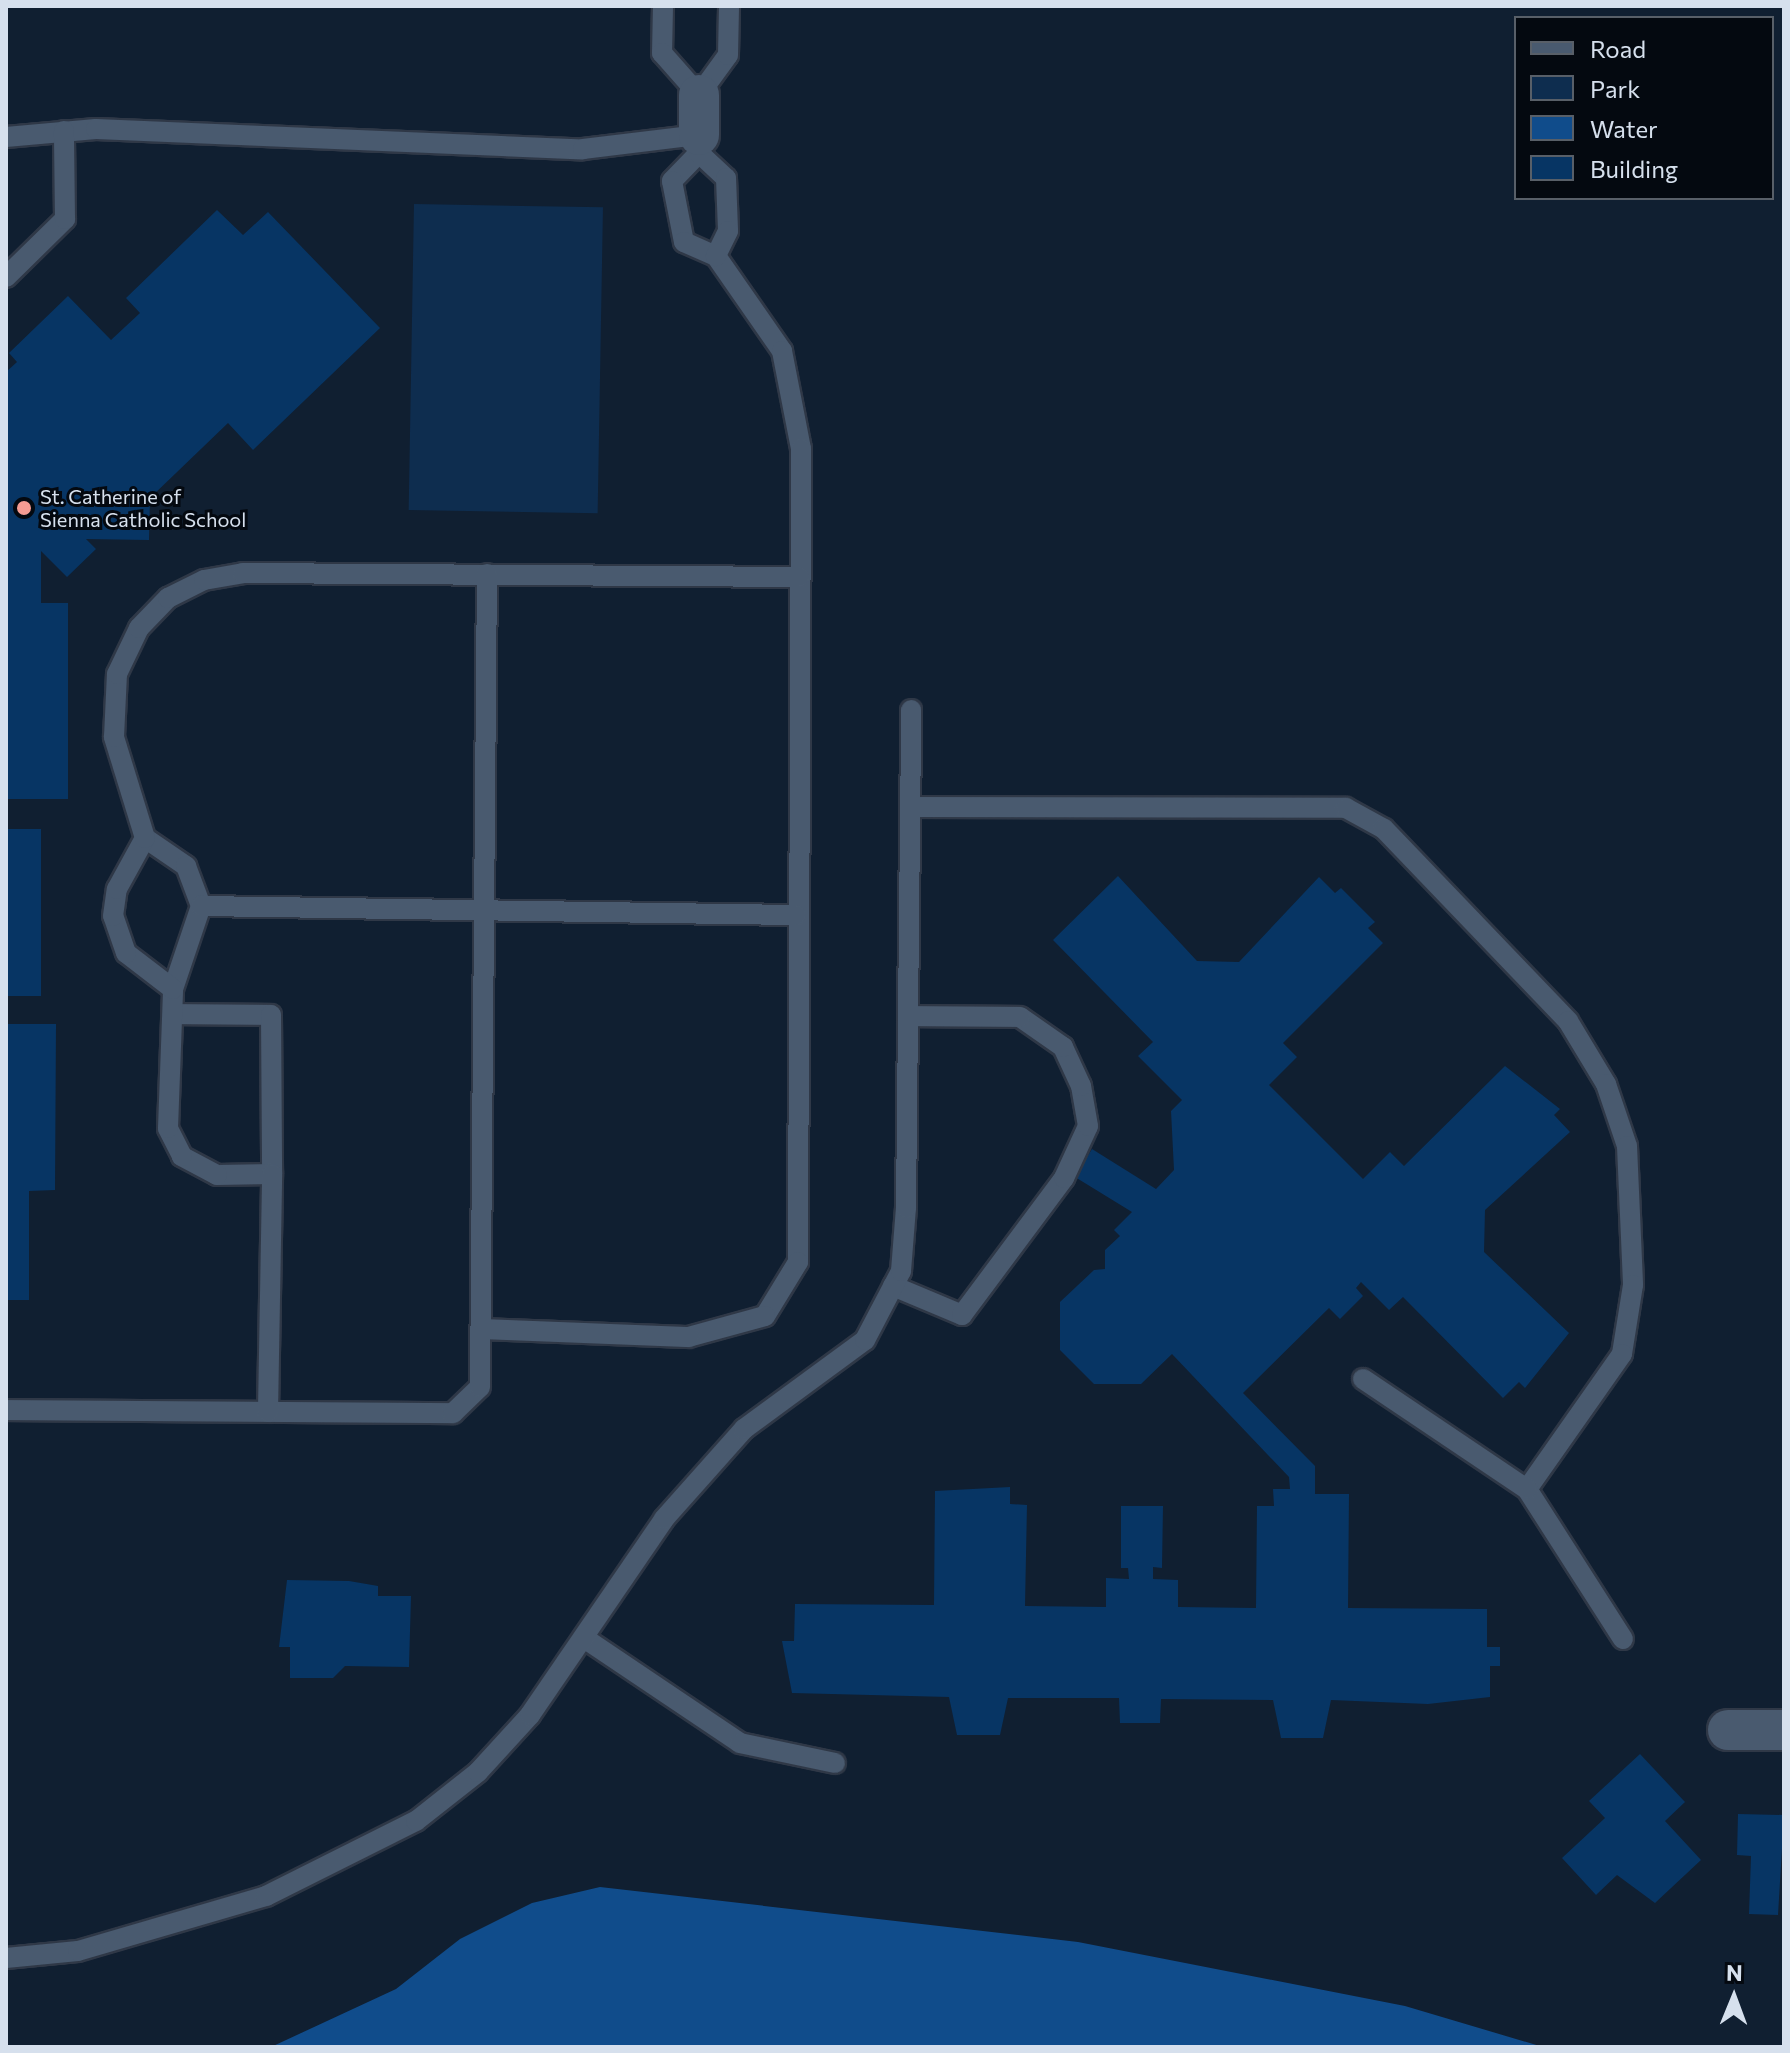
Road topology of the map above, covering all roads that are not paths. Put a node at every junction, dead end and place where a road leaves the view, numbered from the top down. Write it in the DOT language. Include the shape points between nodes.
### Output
graph roads {
  1 [pos="663,6"];
  2 [pos="729,6"];
  3 [pos="699,95"];
  4 [pos="64,131"];
  5 [pos="6,137"];
  6 [pos="699,144"];
  7 [pos="716,256"];
  8 [pos="6,277"];
  9 [pos="487,574"];
  10 [pos="799,577"];
  11 [pos="911,710"];
  12 [pos="910,807"];
  13 [pos="145,838"];
  14 [pos="201,906"];
  15 [pos="485,910"];
  16 [pos="796,915"];
  17 [pos="173,989"];
  18 [pos="175,1014"];
  19 [pos="908,1016"];
  20 [pos="272,1174"];
  21 [pos="893,1286"];
  22 [pos="485,1329"];
  23 [pos="1363,1379"];
  24 [pos="6,1410"];
  25 [pos="268,1412"];
  26 [pos="1527,1489"];
  27 [pos="584,1638"];
  28 [pos="1623,1639"];
  29 [pos="1728,1730"];
  30 [pos="1784,1730"];
  31 [pos="835,1763"];
  32 [pos="6,1958"];
  1 -- 3 [label="lane" via="662,53"];
  2 -- 3 [label="lane" via="728,55"];
  3 -- 6 [label="street"];
  4 -- 5 [label="lane"];
  4 -- 6 [label="lane" via="583,149"];
  4 -- 8 [label="lane" via="65,219"];
  6 -- 7 [label="lane" via="726,178 728,231"];
  6 -- 7 [label="lane" via="672,181 684,242"];
  7 -- 10 [label="lane" via="782,351 801,449"];
  9 -- 10 [label="lane"];
  9 -- 13 [label="lane" via="243,573 204,580 168,598 139,628 117,674 113,708"];
  9 -- 15 [label="lane"];
  10 -- 16 [label="lane"];
  11 -- 12 [label="lane"];
  12 -- 19 [label="lane"];
  12 -- 26 [label="lane" via="1346,808 1384,829 1568,1021 1606,1084 1627,1146 1633,1285 1622,1354"];
  13 -- 14 [label="lane" via="186,866"];
  13 -- 17 [label="lane" via="117,889 113,916 126,953"];
  14 -- 15 [label="lane"];
  14 -- 17 [label="lane"];
  15 -- 16 [label="lane"];
  15 -- 22 [label="lane"];
  16 -- 22 [label="lane" via="798,1262 765,1316 689,1337"];
  17 -- 18 [label="lane"];
  18 -- 20 [label="lane" via="168,1128 182,1156 217,1175"];
  18 -- 20 [label="lane" via="271,1015"];
  19 -- 21 [label="lane" via="906,1208 901,1271"];
  19 -- 21 [label="lane" via="1020,1017 1063,1047 1081,1086 1088,1126 1064,1178 962,1315"];
  20 -- 25 [label="lane"];
  21 -- 27 [label="lane" via="865,1340 744,1429 664,1519"];
  22 -- 25 [label="lane" via="480,1387 453,1413"];
  23 -- 26 [label="lane"];
  24 -- 25 [label="lane"];
  26 -- 28 [label="lane"];
  27 -- 31 [label="lane" via="740,1743"];
  27 -- 32 [label="lane" via="488,1761 416,1821 266,1896 78,1951"];
  29 -- 30 [label="street"];
}
